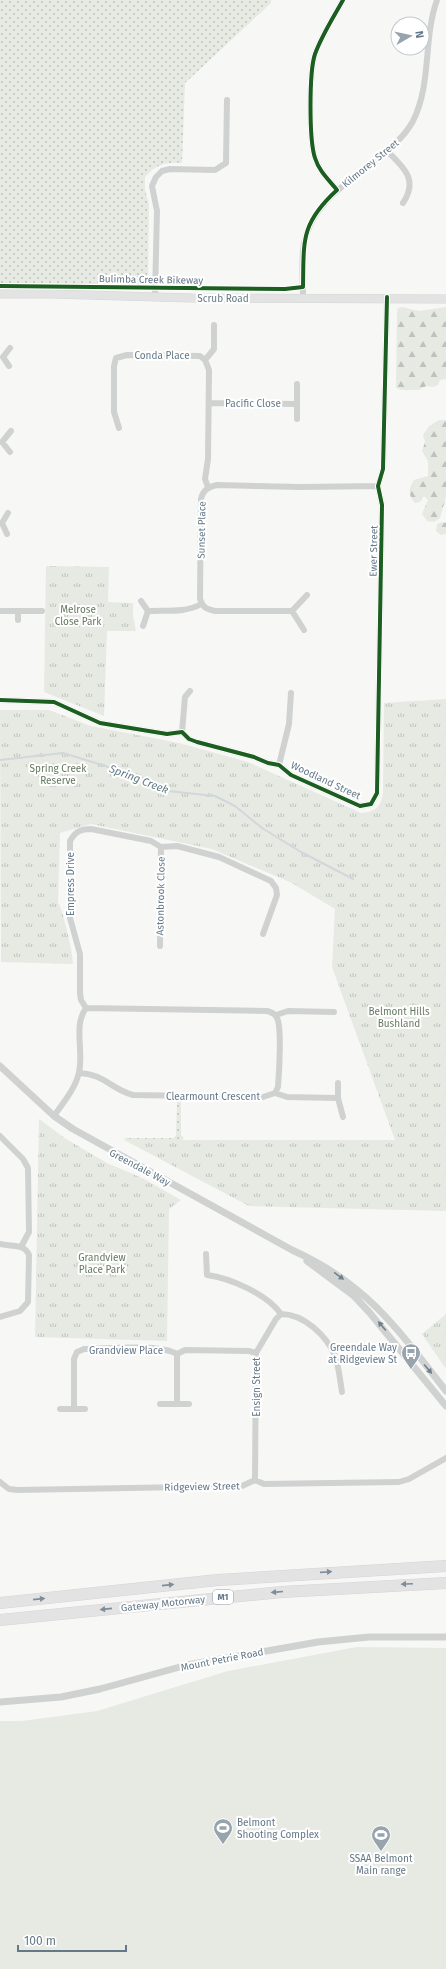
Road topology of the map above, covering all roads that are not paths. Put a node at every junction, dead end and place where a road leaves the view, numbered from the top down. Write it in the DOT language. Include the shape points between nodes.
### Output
graph roads {
  1 [pos="342,0"];
  2 [pos="436,0"];
  3 [pos="227,100"];
  4 [pos="387,151"];
  5 [pos="337,190"];
  6 [pos="403,203"];
  7 [pos="0,294"];
  8 [pos="155,296"];
  9 [pos="303,297"];
  10 [pos="387,298"];
  11 [pos="446,299"];
  12 [pos="214,325"];
  13 [pos="10,348"];
  14 [pos="1,357"];
  15 [pos="205,360"];
  16 [pos="9,366"];
  17 [pos="297,384"];
  18 [pos="209,403"];
  19 [pos="297,404"];
  20 [pos="297,419"];
  21 [pos="119,428"];
  22 [pos="11,431"];
  23 [pos="1,442"];
  24 [pos="10,452"];
  25 [pos="378,486"];
  26 [pos="208,487"];
  27 [pos="8,513"];
  28 [pos="1,523"];
  29 [pos="7,534"];
  30 [pos="307,595"];
  31 [pos="141,601"];
  32 [pos="201,604"];
  33 [pos="0,611"];
  34 [pos="18,611"];
  35 [pos="42,611"];
  36 [pos="148,611"];
  37 [pos="292,612"];
  38 [pos="18,620"];
  39 [pos="143,626"];
  40 [pos="304,630"];
  41 [pos="190,691"];
  42 [pos="291,694"];
  43 [pos="0,700"];
  44 [pos="182,732"];
  45 [pos="279,765"];
  46 [pos="371,804"];
  47 [pos="161,846"];
  48 [pos="263,934"];
  49 [pos="160,946"];
  50 [pos="86,1008"];
  51 [pos="334,1012"];
  52 [pos="276,1016"];
  53 [pos="0,1066"];
  54 [pos="79,1073"];
  55 [pos="338,1082"];
  56 [pos="275,1093"];
  57 [pos="338,1098"];
  58 [pos="54,1116"];
  59 [pos="342,1117"];
  60 [pos="0,1136"];
  61 [pos="0,1244"];
  62 [pos="21,1246"];
  63 [pos="292,1250"];
  64 [pos="206,1254"];
  65 [pos="281,1314"];
  66 [pos="0,1317"];
  67 [pos="256,1353"];
  68 [pos="177,1354"];
  69 [pos="446,1391"];
  70 [pos="342,1392"];
  71 [pos="160,1404"];
  72 [pos="177,1404"];
  73 [pos="189,1404"];
  74 [pos="446,1406"];
  75 [pos="60,1409"];
  76 [pos="74,1409"];
  77 [pos="85,1409"];
  78 [pos="446,1458"];
  79 [pos="255,1480"];
  80 [pos="0,1482"];
  81 [pos="446,1566"];
  82 [pos="446,1583"];
  83 [pos="0,1603"];
  84 [pos="0,1620"];
  85 [pos="446,1637"];
  86 [pos="0,1702"];
  1 -- 5 [label="street" via="323,35 312,72 314,156 320,170"];
  2 -- 4 [label="street, Kilmorey Street" via="425,85 419,108 412,123"];
  3 -- 8 [label="street" via="226,163 215,170 162,171 152,186 157,211"];
  4 -- 5 [label="street, Kilmorey Street"];
  4 -- 6 [label="street" via="410,178 410,188"];
  5 -- 9 [label="street, Kilmorey Street" via="324,202 309,223 303,253"];
  7 -- 8 [label="main road, Scrub Road"];
  8 -- 9 [label="main road, Scrub Road"];
  9 -- 10 [label="main road, Scrub Road"];
  10 -- 11 [label="main road, Scrub Road"];
  10 -- 25 [label="street, Ewer Street" via="383,470"];
  12 -- 15 [label="street" via="214,349"];
  13 -- 14 [label="street"];
  14 -- 16 [label="street"];
  15 -- 18 [label="street" via="209,370"];
  15 -- 21 [label="street, Conda Place" via="194,355 126,355 116,358 114,412"];
  17 -- 19 [label="street"];
  18 -- 19 [label="street, Pacific Close"];
  18 -- 26 [label="street" via="205,479"];
  19 -- 20 [label="street"];
  22 -- 23 [label="street"];
  23 -- 24 [label="street"];
  25 -- 26 [label="street, Sunset Place" via="225,484"];
  25 -- 46 [label="street, Ewer Street" via="382,504 377,793"];
  26 -- 32 [label="street, Sunset Place" via="202,493 201,499"];
  27 -- 28 [label="street"];
  28 -- 29 [label="street"];
  30 -- 37 [label="street"];
  31 -- 36 [label="street"];
  32 -- 36 [label="street" via="186,610"];
  32 -- 37 [label="street" via="215,611"];
  33 -- 34 [label="street"];
  34 -- 35 [label="street"];
  34 -- 38 [label="street"];
  36 -- 39 [label="street"];
  37 -- 40 [label="street"];
  41 -- 44 [label="street" via="185,697"];
  42 -- 45 [label="street" via="289,724"];
  43 -- 44 [label="street" via="54,702 100,723 167,734"];
  44 -- 45 [label="street, Woodland Street" via="197,742"];
  45 -- 46 [label="street, Woodland Street" via="291,775 360,806"];
  47 -- 48 [label="street, Empress Drive" via="177,846 219,857 274,884 277,895"];
  47 -- 49 [label="street, Astonbrook Close"];
  47 -- 50 [label="street, Empress Drive" via="151,841 91,830 79,831 70,841 70,918 80,954 80,993"];
  50 -- 52 [label="street" via="267,1011"];
  50 -- 54 [label="street" via="80,1020"];
  51 -- 52 [label="street" via="288,1011"];
  52 -- 56 [label="street" via="279,1025 279,1081"];
  53 -- 58 [label="street, Greendale Way"];
  54 -- 56 [label="street, Clearmount Crescent" via="96,1075 121,1092 133,1096 263,1097"];
  54 -- 58 [label="street"];
  55 -- 57 [label="street"];
  56 -- 57 [label="street" via="287,1097"];
  57 -- 59 [label="street"];
  58 -- 63 [label="street, Greendale Way" via="100,1146"];
  60 -- 62 [label="street" via="23,1159 28,1168 29,1232"];
  61 -- 62 [label="street"];
  62 -- 66 [label="street" via="27,1250 29,1256 28,1302 20,1311"];
  63 -- 69 [label="street, Greendale Way, one-way" via="321,1264 359,1291 383,1315"];
  74 -- 63 [label="street, Greendale Way, one-way" via="354,1296"];
  64 -- 65 [label="street" via="207,1275 231,1280 276,1306"];
  65 -- 67 [label="street, Ensign Street"];
  65 -- 70 [label="street" via="294,1315 319,1332 335,1356"];
  67 -- 68 [label="street, Grandview Place" via="185,1350"];
  67 -- 79 [label="street, Ensign Street"];
  68 -- 72 [label="street"];
  68 -- 76 [label="street, Grandview Place" via="170,1350 152,1348 84,1349 77,1352 74,1359"];
  71 -- 72 [label="street"];
  72 -- 73 [label="street"];
  75 -- 76 [label="street"];
  76 -- 77 [label="street"];
  78 -- 79 [label="street, Ridgeview Street" via="399,1482 264,1484"];
  79 -- 80 [label="street, Ridgeview Street" via="242,1486 18,1490 10,1489"];
  83 -- 81 [label="highway, Gateway Motorway / M1, one-way" via="218,1580"];
  82 -- 84 [label="highway, Gateway Motorway / M1, one-way" via="282,1592"];
  85 -- 86 [label="street, Mount Petrie Road" via="368,1637 318,1642 187,1665 62,1697"];
}
